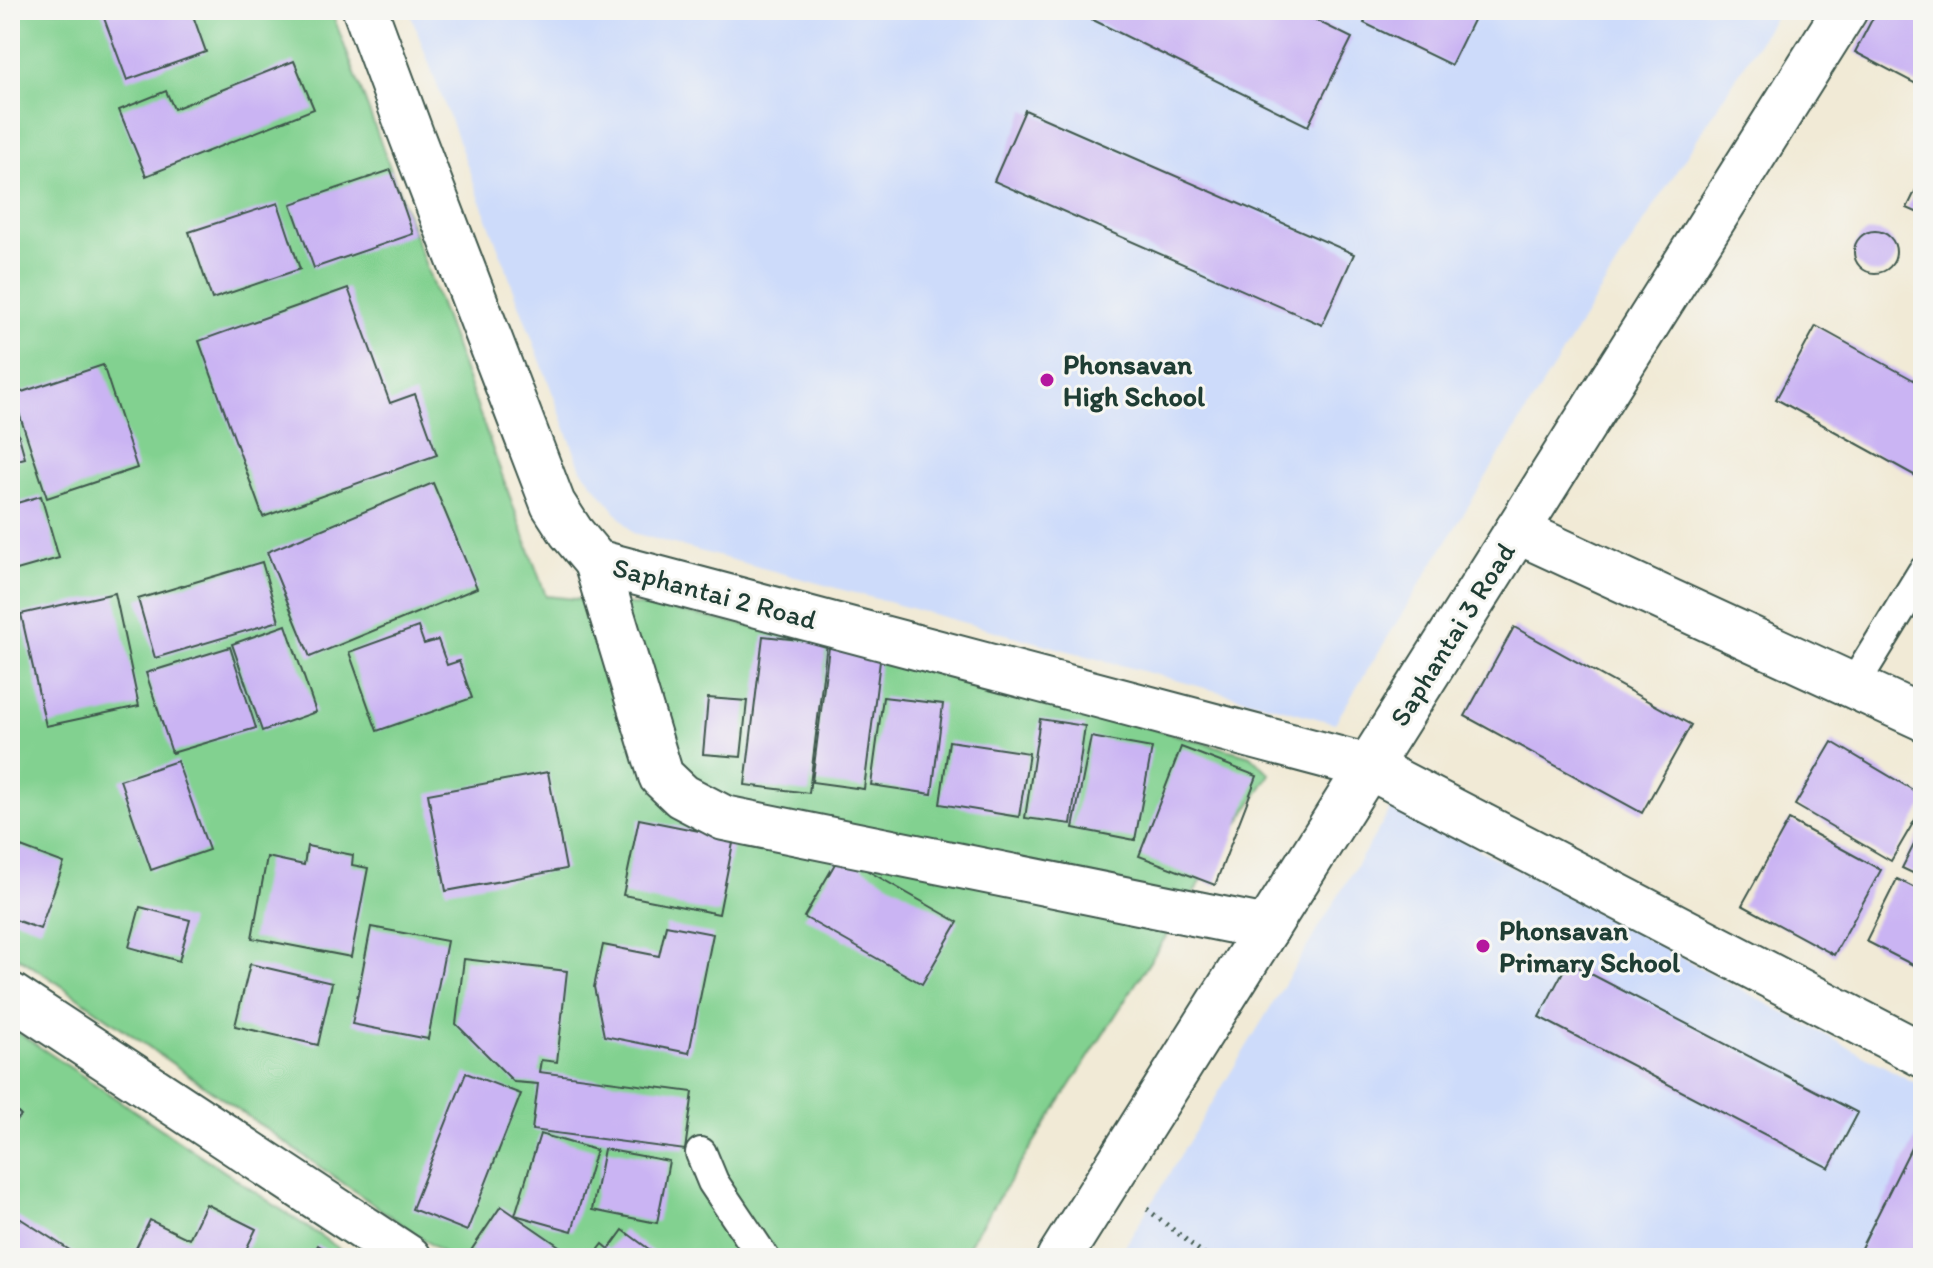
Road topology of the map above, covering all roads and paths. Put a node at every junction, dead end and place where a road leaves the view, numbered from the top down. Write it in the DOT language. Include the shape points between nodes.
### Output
graph roads {
  1 [pos="365,10"];
  2 [pos="1845,10"];
  3 [pos="1517,531"];
  4 [pos="596,562"];
  5 [pos="1923,572"];
  6 [pos="1853,686"];
  7 [pos="1923,718"];
  8 [pos="1369,767"];
  9 [pos="1267,928"];
  10 [pos="10,995"];
  11 [pos="1923,1055"];
  12 [pos="701,1153"];
  13 [pos="1109,1178"];
  14 [pos="409,1258"];
  15 [pos="764,1258"];
  16 [pos="1059,1258"];
  17 [pos="1209,1258"];
  1 -- 4 [label="street, Saphantai 2 Road" via="553,504"];
  2 -- 3 [label="street, Saphantai 3 Road"];
  3 -- 6 [label="street"];
  3 -- 8 [label="street, Saphantai 3 Road"];
  4 -- 8 [label="street, Saphantai 2 Road"];
  4 -- 9 [label="street" via="661,776 682,796 724,818"];
  5 -- 6 [label="lane"];
  6 -- 7 [label="street"];
  8 -- 9 [label="street, Saphantai 3 Road"];
  8 -- 11 [label="street, Saphantai 2 Road"];
  9 -- 13 [label="street, Saphantai 3 Road"];
  10 -- 14 [label="street"];
  12 -- 15 [label="lane" via="713,1182"];
  13 -- 16 [label="street, Saphantai 3 Road"];
  13 -- 17 [label="path"];
}
